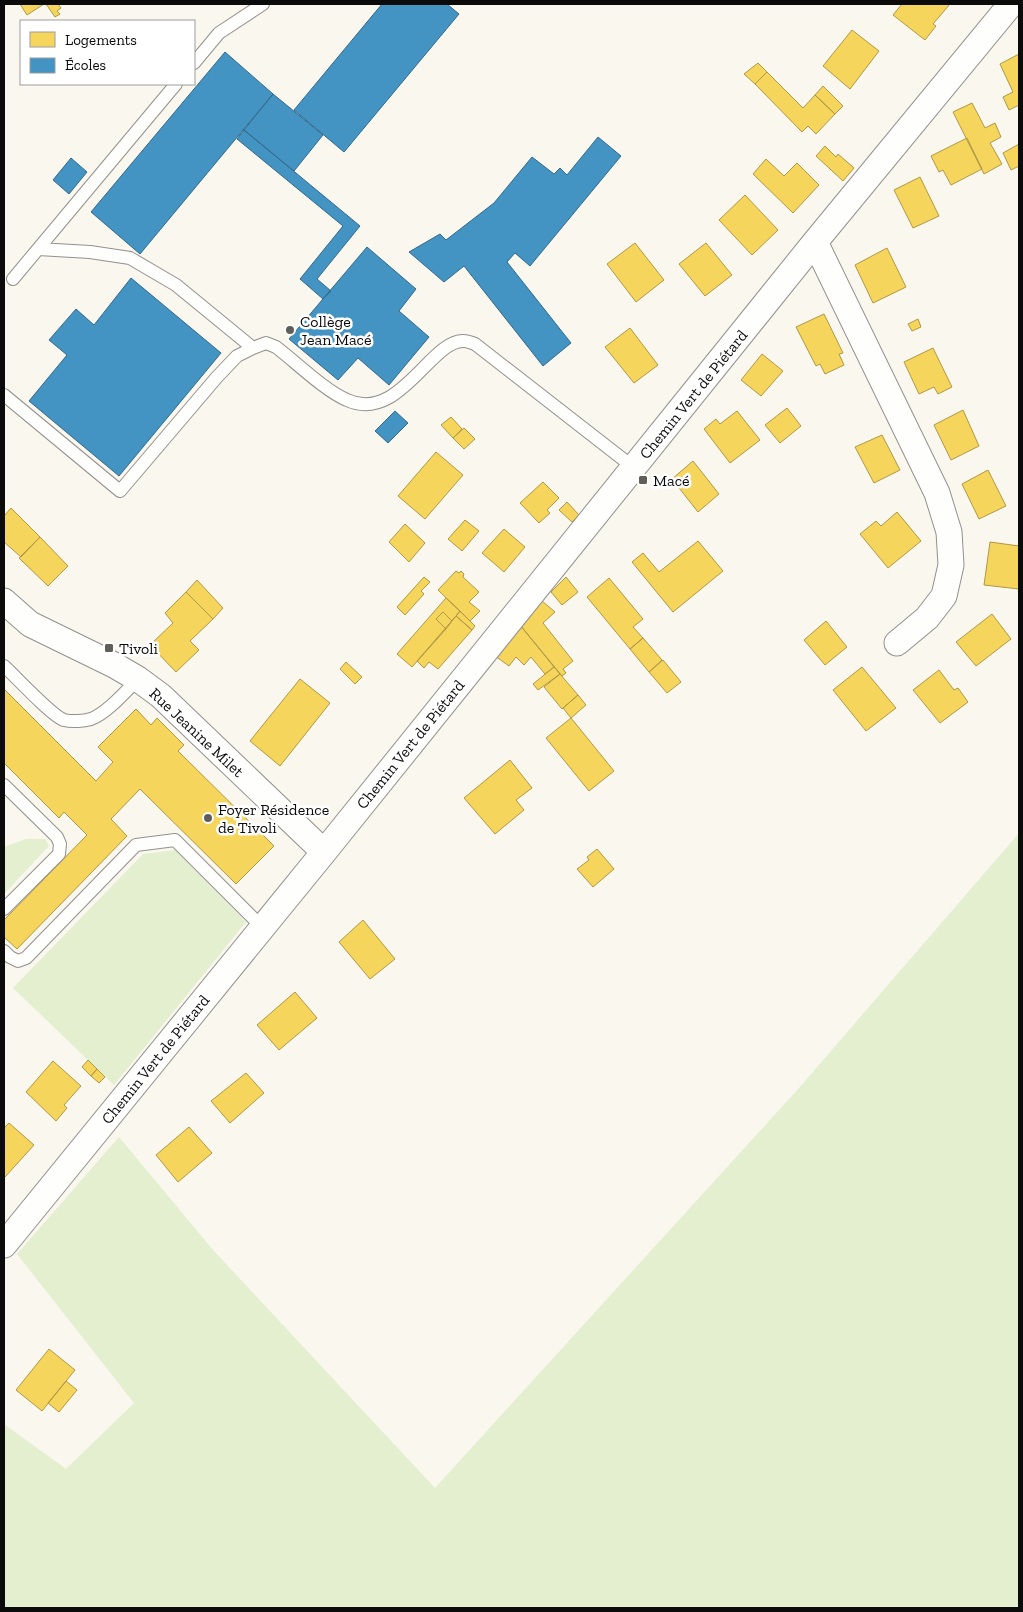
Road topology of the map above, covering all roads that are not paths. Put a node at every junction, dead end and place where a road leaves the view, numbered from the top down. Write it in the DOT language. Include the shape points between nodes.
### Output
graph roads {
  1 [pos="263,4"];
  2 [pos="1011,4"];
  3 [pos="195,62"];
  4 [pos="175,85"];
  5 [pos="815,242"];
  6 [pos="38,249"];
  7 [pos="13,279"];
  8 [pos="253,348"];
  9 [pos="4,394"];
  10 [pos="634,467"];
  11 [pos="4,601"];
  12 [pos="897,642"];
  13 [pos="4,666"];
  14 [pos="138,679"];
  15 [pos="4,785"];
  16 [pos="324,852"];
  17 [pos="4,909"];
  18 [pos="262,927"];
  19 [pos="4,951"];
  20 [pos="4,1246"];
  1 -- 3 [label="lane" via="219,33"];
  2 -- 5 [label="street, Chemin Vert de Piétard"];
  4 -- 6 [label="lane"];
  5 -- 10 [label="street, Chemin Vert de Piétard"];
  5 -- 12 [label="street" via="938,493 949,532 951,565 944,596 928,618"];
  6 -- 7 [label="lane"];
  6 -- 8 [label="lane" via="130,258 176,285"];
  8 -- 9 [label="lane" via="237,356 217,377 120,491"];
  8 -- 10 [label="lane" via="266,343 276,347 335,394 349,401 374,403 400,390 452,344 463,341 475,344"];
  10 -- 16 [label="street, Chemin Vert de Piétard"];
  11 -- 14 [label="street, Rue Jeanine Milet" via="30,624"];
  13 -- 14 [label="lane" via="64,720 91,719"];
  14 -- 16 [label="street, Rue Jeanine Milet" via="161,696"];
  15 -- 17 [label="lane" via="57,837 60,844 59,854"];
  16 -- 18 [label="street, Chemin Vert de Piétard"];
  18 -- 19 [label="lane" via="175,840 136,845 26,958 18,961"];
  18 -- 20 [label="street, Chemin Vert de Piétard"];
}
